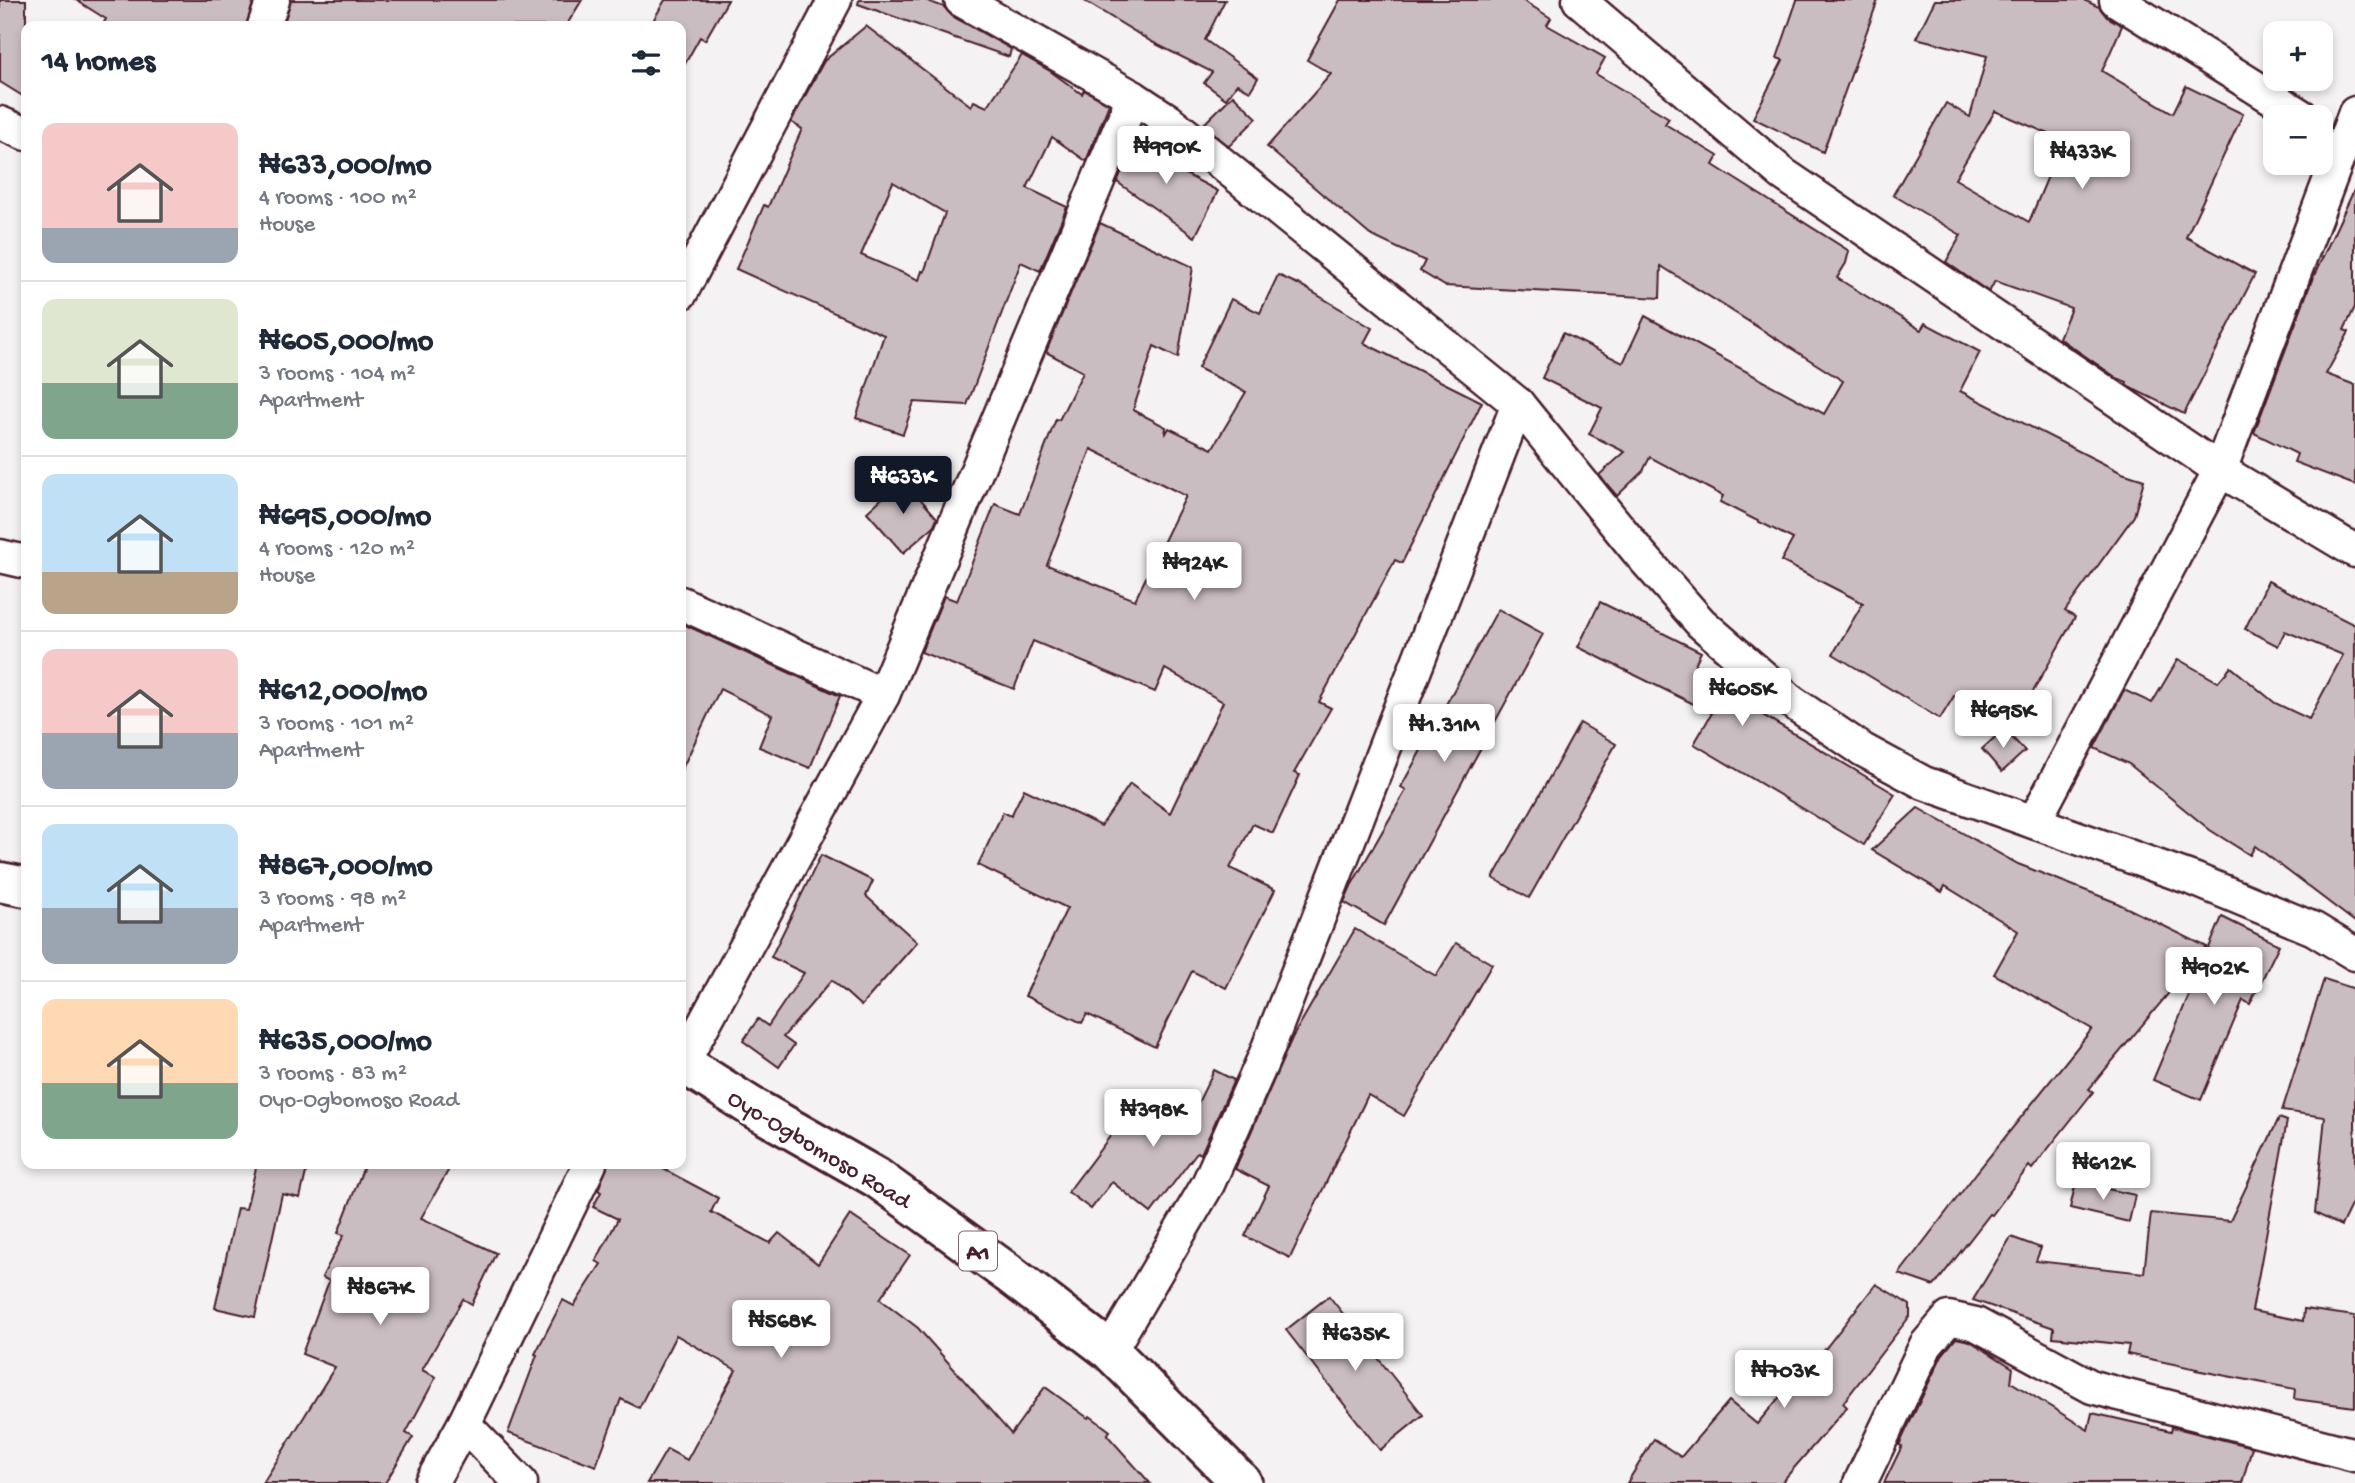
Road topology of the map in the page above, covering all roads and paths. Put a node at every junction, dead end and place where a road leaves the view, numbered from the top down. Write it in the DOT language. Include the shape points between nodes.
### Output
graph roads {
  1 [pos="273,0"];
  2 [pos="835,0"];
  3 [pos="961,0"];
  4 [pos="1579,0"];
  5 [pos="2116,0"];
  6 [pos="266,21"];
  7 [pos="1133,97"];
  8 [pos="2284,105"];
  9 [pos="2355,113"];
  10 [pos="0,123"];
  11 [pos="21,132"];
  12 [pos="2340,140"];
  13 [pos="686,283"];
  14 [pos="1518,404"];
  15 [pos="2220,470"];
  16 [pos="2355,551"];
  17 [pos="0,556"];
  18 [pos="21,561"];
  19 [pos="686,605"];
  20 [pos="883,695"];
  21 [pos="2034,822"];
  22 [pos="0,882"];
  23 [pos="21,886"];
  24 [pos="2355,954"];
  25 [pos="686,1057"];
  26 [pos="686,1066"];
  27 [pos="588,1169"];
  28 [pos="1110,1351"];
  29 [pos="464,1424"];
  30 [pos="2355,1455"];
  31 [pos="1232,1479"];
  32 [pos="431,1483"];
  33 [pos="521,1483"];
  34 [pos="1860,1483"];
  1 -- 6 [label="street"];
  2 -- 13 [label="street"];
  3 -- 7 [label="street"];
  4 -- 15 [label="street" via="1783,174"];
  5 -- 8 [label="street"];
  7 -- 14 [label="street" via="1168,120"];
  7 -- 20 [label="street"];
  9 -- 12 [label="street"];
  10 -- 11 [label="street"];
  12 -- 15 [label="street"];
  14 -- 21 [label="street" via="1701,623 1792,702 1863,750 1924,783"];
  14 -- 28 [label="street" via="1265,1056 1208,1184"];
  15 -- 16 [label="street"];
  15 -- 21 [label="street"];
  17 -- 18 [label="street"];
  19 -- 20 [label="street"];
  20 -- 25 [label="street"];
  21 -- 24 [label="street" via="2208,885 2314,929"];
  22 -- 23 [label="highway"];
  26 -- 28 [label="highway, Oyo-Ogbomoso Road / A1" via="877,1178"];
  27 -- 29 [label="street"];
  28 -- 31 [label="highway, Oyo-Ogbomoso Road / A1"];
  29 -- 32 [label="street"];
  29 -- 33 [label="street"];
  30 -- 34 [label="street" via="2092,1387 1976,1324 1949,1318 1926,1345"];
}
